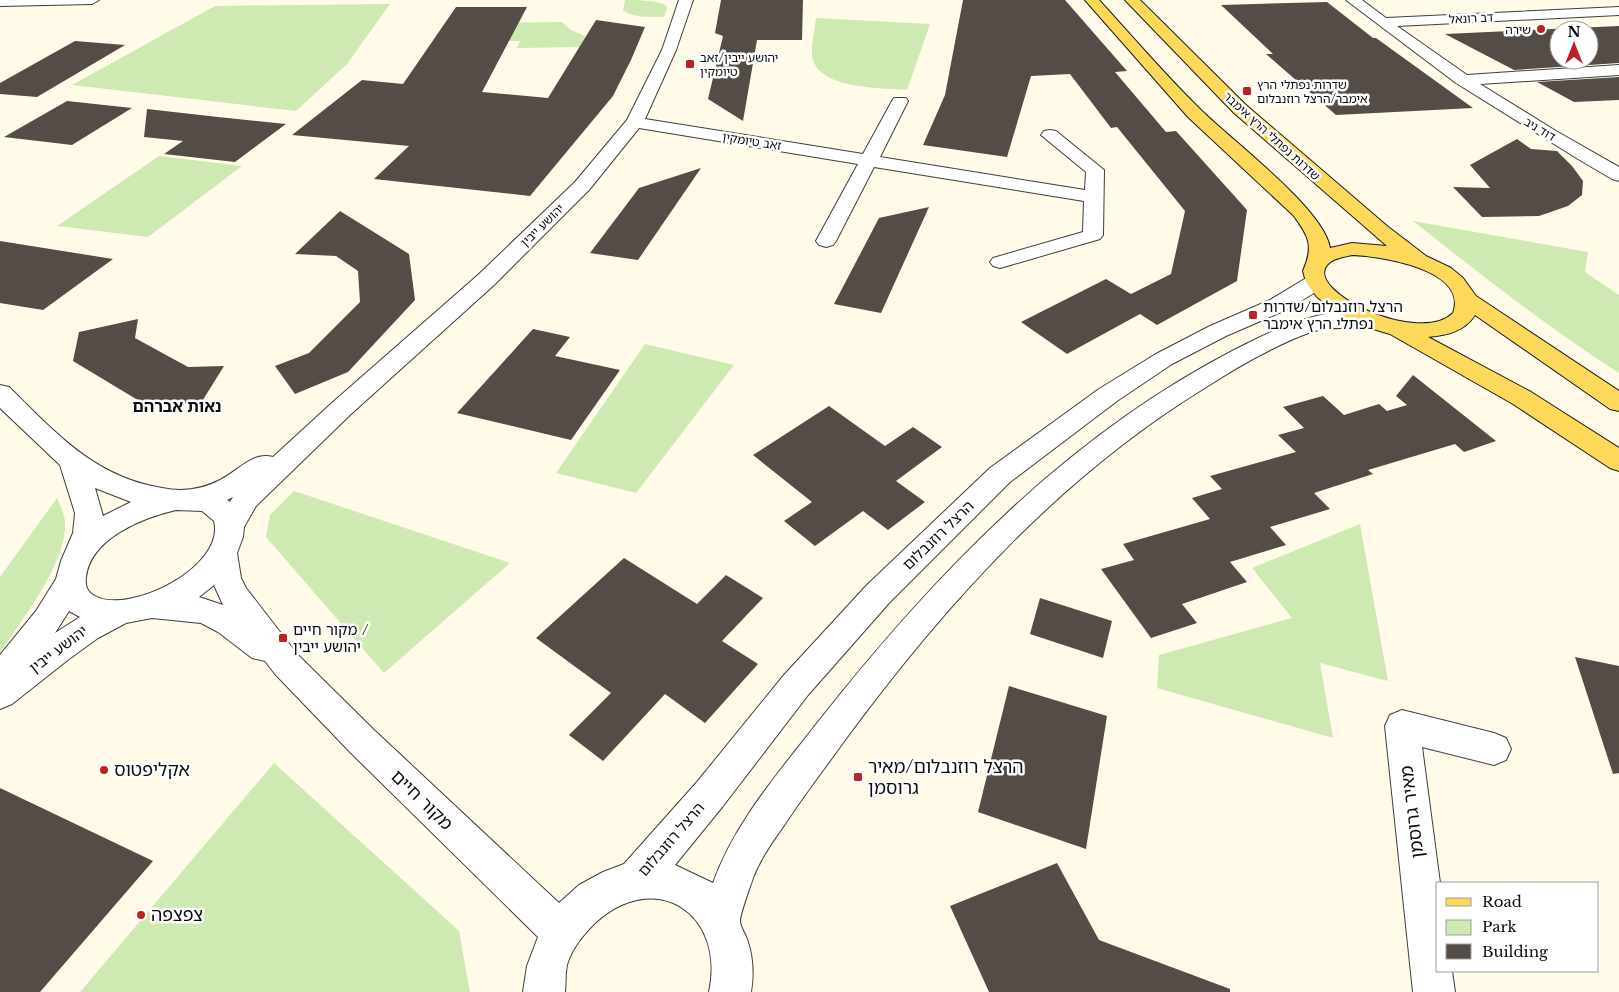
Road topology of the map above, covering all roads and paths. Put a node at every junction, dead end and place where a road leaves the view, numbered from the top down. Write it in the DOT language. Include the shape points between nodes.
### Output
graph roads {
  1 [pos="92,0"];
  2 [pos="686,0"];
  3 [pos="1092,0"];
  4 [pos="1132,0"];
  5 [pos="1353,0"];
  6 [pos="0,2"];
  7 [pos="1619,10"];
  8 [pos="1382,22"];
  9 [pos="1619,70"];
  10 [pos="1462,80"];
  11 [pos="900,100"];
  12 [pos="635,122"];
  13 [pos="1050,135"];
  14 [pos="869,160"];
  15 [pos="1619,175"];
  16 [pos="1094,197"];
  17 [pos="826,241"];
  18 [pos="1000,262"];
  19 [pos="1421,262"];
  20 [pos="1318,271"];
  21 [pos="1466,299"];
  22 [pos="1379,323"];
  23 [pos="0,393"];
  24 [pos="1619,403"];
  25 [pos="342,408"];
  26 [pos="73,462"];
  27 [pos="1619,462"];
  28 [pos="187,501"];
  29 [pos="226,540"];
  30 [pos="72,571"];
  31 [pos="134,609"];
  32 [pos="286,664"];
  33 [pos="0,679"];
  34 [pos="0,694"];
  35 [pos="1494,749"];
  36 [pos="636,880"];
  37 [pos="721,919"];
  38 [pos="561,932"];
  39 [pos="544,992"];
  40 [pos="730,992"];
  41 [pos="1434,992"];
  1 -- 6 [label="street"];
  2 -- 12 [label="street, יהושע ייבין" via="666,57"];
  3 -- 20 [label="main road" via="1194,113 1300,211 1320,243"];
  4 -- 19 [label="main road, שדרות נפתלי הרץ אימבר" via="1240,110"];
  5 -- 8 [label="street, דוד ניב"];
  7 -- 8 [label="street, דב רונאל"];
  8 -- 10 [label="street, דוד ניב"];
  9 -- 10 [label="street"];
  10 -- 15 [label="street, דוד ניב"];
  11 -- 14 [label="street"];
  12 -- 14 [label="street, זאב טיומקין"];
  12 -- 25 [label="street, יהושע ייבין" via="576,192 486,280"];
  13 -- 16 [label="street" via="1095,170"];
  14 -- 16 [label="street, זאב טיומקין"];
  14 -- 17 [label="street"];
  16 -- 18 [label="street" via="1093,235"];
  19 -- 20 [label="main road" via="1398,254 1362,249 1333,252"];
  19 -- 21 [label="main road" via="1450,279"];
  20 -- 22 [label="main road" via="1320,289 1334,302"];
  20 -- 36 [label="street, הרצל רוזנבלום" via="1278,305 1164,359 1108,395 1000,475 878,594 796,685 700,807"];
  21 -- 22 [label="main road" via="1463,317 1450,325 1430,330"];
  21 -- 24 [label="main road"];
  22 -- 27 [label="main road" via="1514,394"];
  22 -- 37 [label="street" via="1329,321 1309,325 1249,352 1197,380 1143,416 1038,499 986,550 842,716 761,826 743,857"];
  23 -- 26 [label="street"];
  25 -- 28 [label="street, יהושע ייבין" via="230,487"];
  25 -- 29 [label="street, יהושע ייבין" via="246,499"];
  26 -- 28 [label="street" via="118,489 144,498"];
  26 -- 30 [label="street" via="89,513 86,533"];
  28 -- 29 [label="street" via="217,507 226,516"];
  28 -- 30 [label="street, יהושע ייבין" via="150,506 123,517 99,533 81,552"];
  29 -- 31 [label="street, יהושע ייבין" via="208,573 196,582 180,593"];
  29 -- 32 [label="street, מקור חיים" via="226,578 234,596"];
  30 -- 31 [label="street, מקור חיים" via="75,597 85,606 107,612"];
  30 -- 33 [label="street, יהושע ייבין" via="59,603 44,626"];
  31 -- 32 [label="street, מקור חיים" via="174,606 217,615"];
  31 -- 34 [label="street, יהושע ייבין" via="94,623 70,638"];
  32 -- 38 [label="street, מקור חיים"];
  35 -- 41 [label="street, מאיר גרוסמן" via="1402,726"];
  36 -- 37 [label="street" via="661,879 684,886 705,900"];
  36 -- 38 [label="street" via="615,885 594,897"];
  37 -- 40 [label="street" via="731,948 733,982"];
  38 -- 39 [label="street" via="550,958"];
}
